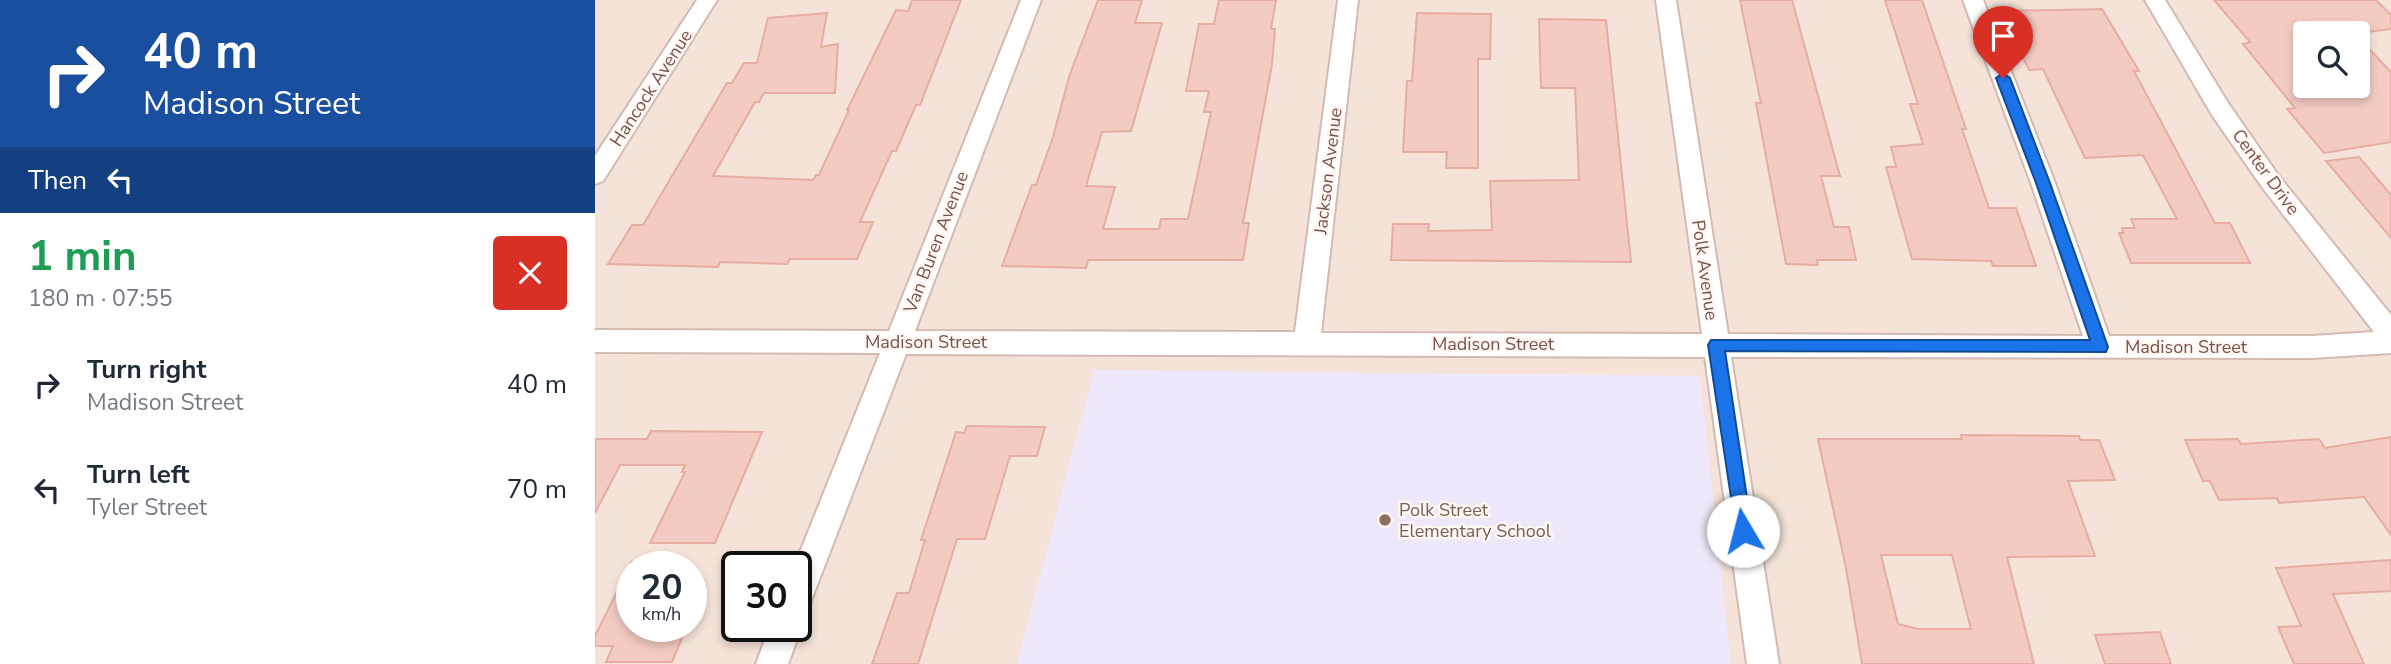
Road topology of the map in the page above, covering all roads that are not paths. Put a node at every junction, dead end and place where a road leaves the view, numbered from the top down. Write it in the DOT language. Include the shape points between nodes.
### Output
graph roads {
  1 [pos="708,0"];
  2 [pos="1031,0"];
  3 [pos="1348,0"];
  4 [pos="1666,0"];
  5 [pos="1973,0"];
  6 [pos="2155,0"];
  7 [pos="595,175"];
  8 [pos="2391,334"];
  9 [pos="595,341"];
  10 [pos="896,342"];
  11 [pos="2391,342"];
  12 [pos="1307,343"];
  13 [pos="1716,345"];
  14 [pos="2100,347"];
  15 [pos="812,560"];
  16 [pos="780,642"];
  17 [pos="772,664"];
  18 [pos="1763,664"];
  1 -- 7 [label="street, Hancock Avenue"];
  2 -- 10 [label="street, Van Buren Avenue"];
  3 -- 12 [label="street, Jackson Avenue"];
  4 -- 13 [label="street, Polk Avenue"];
  5 -- 14 [label="street"];
  6 -- 8 [label="street, Center Drive" via="2220,109 2270,181"];
  9 -- 10 [label="street, Madison Street"];
  10 -- 12 [label="street, Madison Street"];
  10 -- 15 [label="street, Van Buren Avenue"];
  11 -- 14 [label="street, Madison Street" via="2312,347"];
  12 -- 13 [label="street, Madison Street"];
  13 -- 14 [label="street, Madison Street"];
  13 -- 18 [label="street, Polk Avenue"];
  16 -- 17 [label="street"];
}
